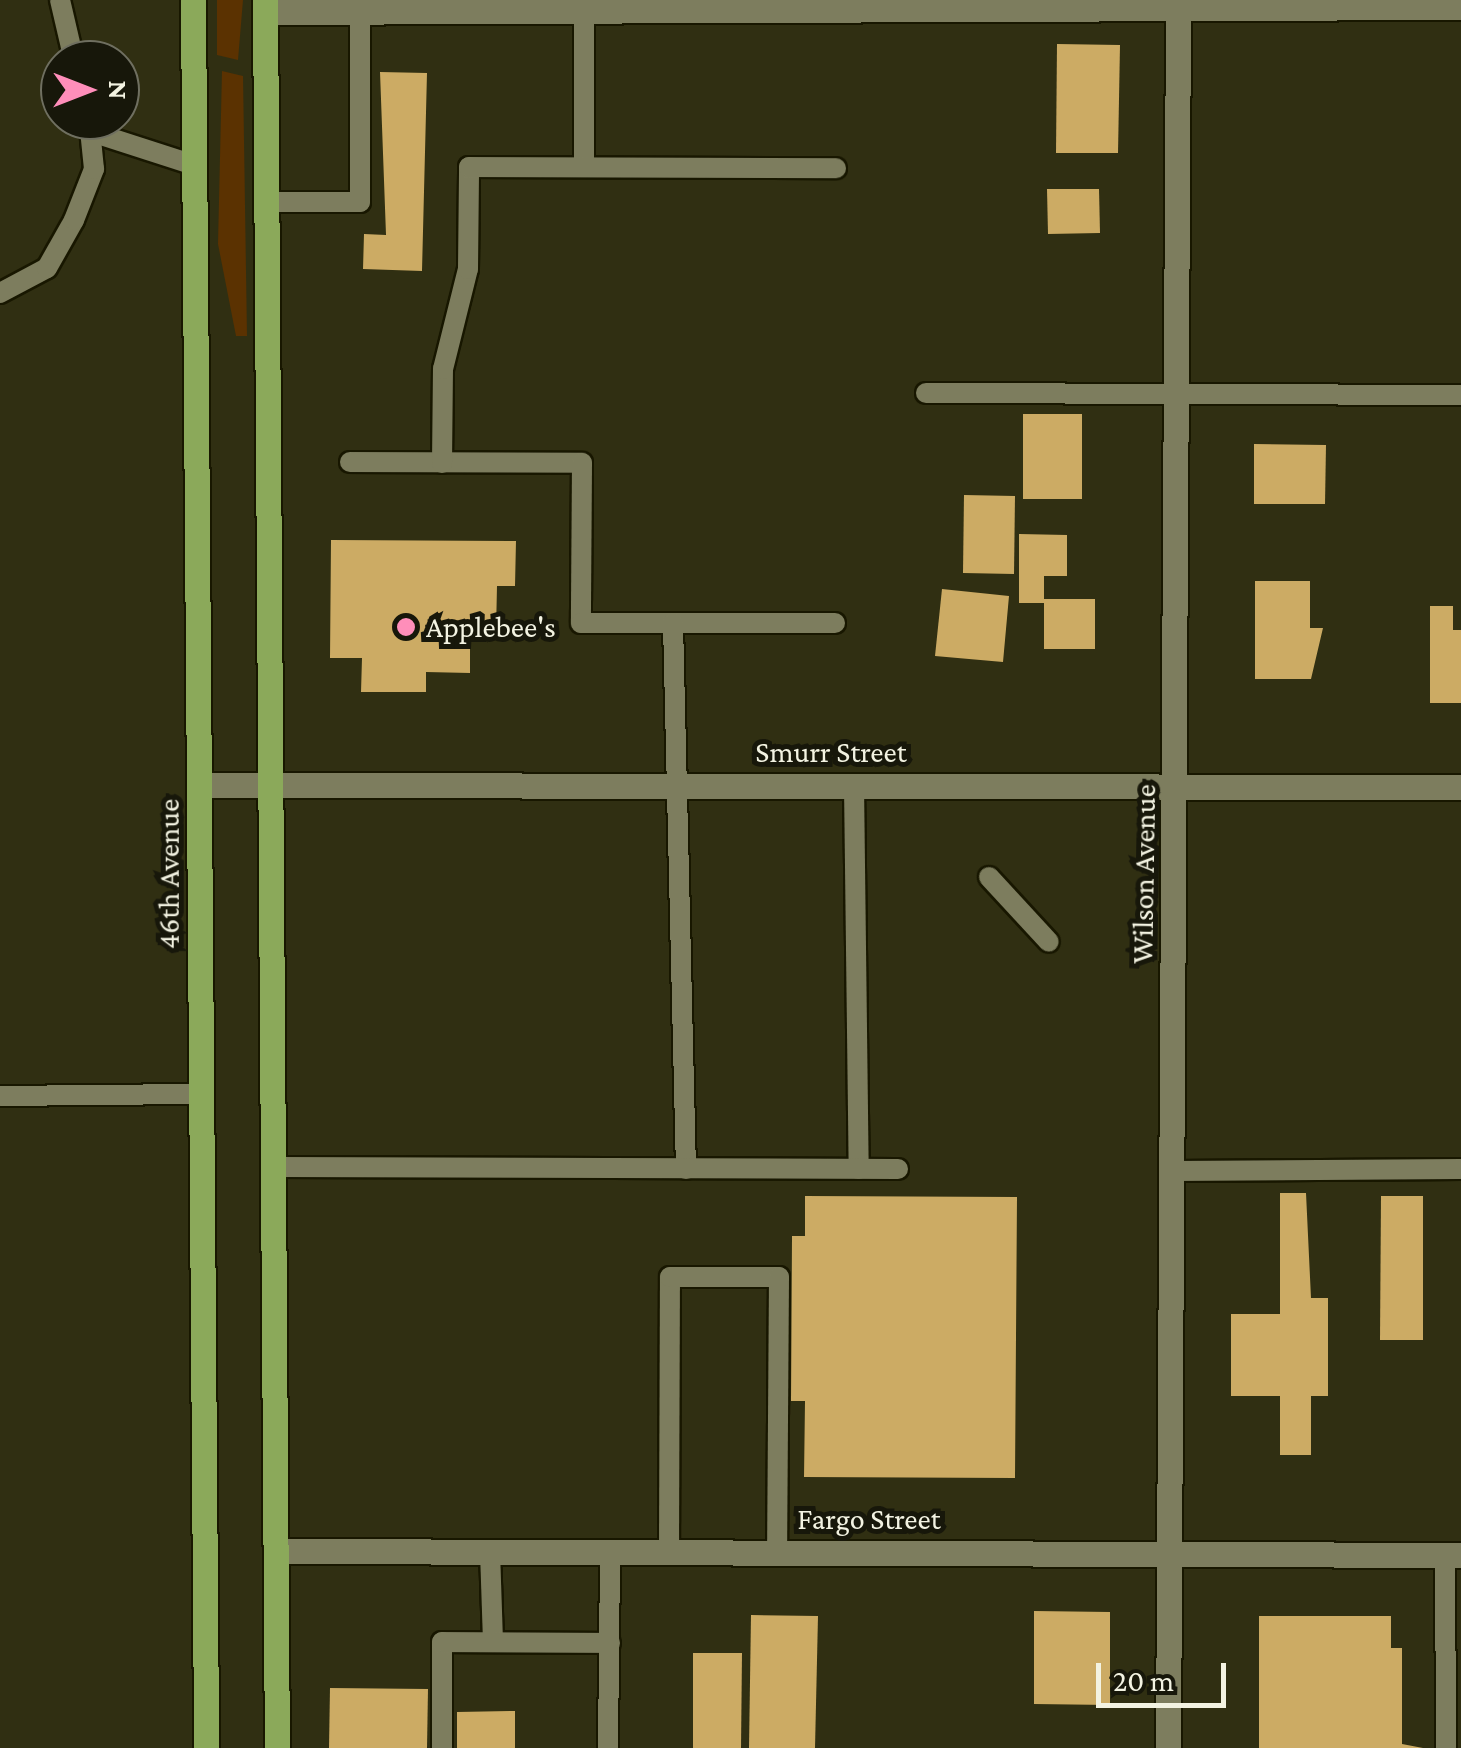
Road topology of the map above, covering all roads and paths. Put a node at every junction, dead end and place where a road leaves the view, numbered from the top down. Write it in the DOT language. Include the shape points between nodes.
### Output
graph roads {
  1 [pos="60,0"];
  2 [pos="193,0"];
  3 [pos="1178,1"];
  4 [pos="503,5"];
  5 [pos="265,6"];
  6 [pos="1461,7"];
  7 [pos="375,8"];
  8 [pos="584,9"];
  9 [pos="69,40"];
  10 [pos="92,140"];
  11 [pos="128,140"];
  12 [pos="194,165"];
  13 [pos="584,166"];
  14 [pos="836,168"];
  15 [pos="267,202"];
  16 [pos="0,293"];
  17 [pos="926,392"];
  18 [pos="1178,394"];
  19 [pos="1461,395"];
  20 [pos="350,462"];
  21 [pos="442,463"];
  22 [pos="835,623"];
  23 [pos="673,624"];
  24 [pos="272,782"];
  25 [pos="671,784"];
  26 [pos="854,784"];
  27 [pos="200,786"];
  28 [pos="1178,786"];
  29 [pos="1461,787"];
  30 [pos="989,877"];
  31 [pos="1050,942"];
  32 [pos="202,1094"];
  33 [pos="0,1096"];
  34 [pos="275,1168"];
  35 [pos="686,1168"];
  36 [pos="858,1168"];
  37 [pos="898,1168"];
  38 [pos="1461,1169"];
  39 [pos="1174,1171"];
  40 [pos="277,1550"];
  41 [pos="490,1551"];
  42 [pos="610,1551"];
  43 [pos="669,1551"];
  44 [pos="778,1551"];
  45 [pos="1169,1551"];
  46 [pos="1453,1554"];
  47 [pos="492,1642"];
  48 [pos="610,1643"];
  49 [pos="206,1748"];
  50 [pos="277,1748"];
  51 [pos="442,1748"];
  52 [pos="608,1748"];
  53 [pos="1168,1748"];
  54 [pos="1446,1748"];
  1 -- 9 [label="lane"];
  2 -- 12 [label="main road, 46th Avenue"];
  3 -- 6 [label="street"];
  3 -- 8 [label="street"];
  3 -- 18 [label="street, Wilson Avenue"];
  4 -- 7 [label="street"];
  4 -- 8 [label="street"];
  5 -- 7 [label="street"];
  5 -- 15 [label="main road"];
  7 -- 15 [label="lane" via="360,202"];
  8 -- 13 [label="lane"];
  10 -- 16 [label="lane" via="94,169 47,268"];
  11 -- 12 [label="lane"];
  12 -- 27 [label="main road, 46th Avenue"];
  13 -- 14 [label="lane"];
  13 -- 21 [label="lane" via="469,167 468,269 443,369"];
  15 -- 24 [label="main road"];
  17 -- 18 [label="lane"];
  18 -- 19 [label="lane"];
  18 -- 28 [label="street, Wilson Avenue"];
  20 -- 21 [label="lane"];
  21 -- 23 [label="lane" via="582,463 581,623"];
  22 -- 23 [label="lane"];
  23 -- 25 [label="lane"];
  24 -- 25 [label="street, Smurr Street"];
  24 -- 27 [label="street, Smurr Street"];
  24 -- 34 [label="main road"];
  25 -- 26 [label="street, Smurr Street"];
  25 -- 35 [label="lane"];
  26 -- 28 [label="street, Smurr Street"];
  26 -- 36 [label="lane"];
  27 -- 32 [label="main road, 46th Avenue"];
  28 -- 29 [label="street, Smurr Street"];
  28 -- 39 [label="street, Wilson Avenue"];
  30 -- 31 [label="lane"];
  32 -- 33 [label="lane"];
  32 -- 49 [label="main road, 46th Avenue"];
  34 -- 35 [label="lane"];
  34 -- 40 [label="main road"];
  35 -- 36 [label="lane"];
  36 -- 37 [label="lane"];
  38 -- 39 [label="lane"];
  39 -- 45 [label="street, Wilson Avenue"];
  40 -- 41 [label="street, Fargo Street"];
  40 -- 50 [label="main road"];
  41 -- 42 [label="street, Fargo Street"];
  41 -- 47 [label="lane"];
  42 -- 43 [label="street, Fargo Street"];
  42 -- 48 [label="lane"];
  43 -- 44 [label="street, Fargo Street"];
  43 -- 44 [label="lane" via="670,1276 779,1276"];
  44 -- 45 [label="street, Fargo Street"];
  45 -- 46 [label="street, Fargo Street"];
  45 -- 53 [label="street, Wilson Avenue"];
  46 -- 54 [label="lane"];
  47 -- 48 [label="lane"];
  47 -- 51 [label="lane" via="442,1642"];
  48 -- 52 [label="lane"];
}
